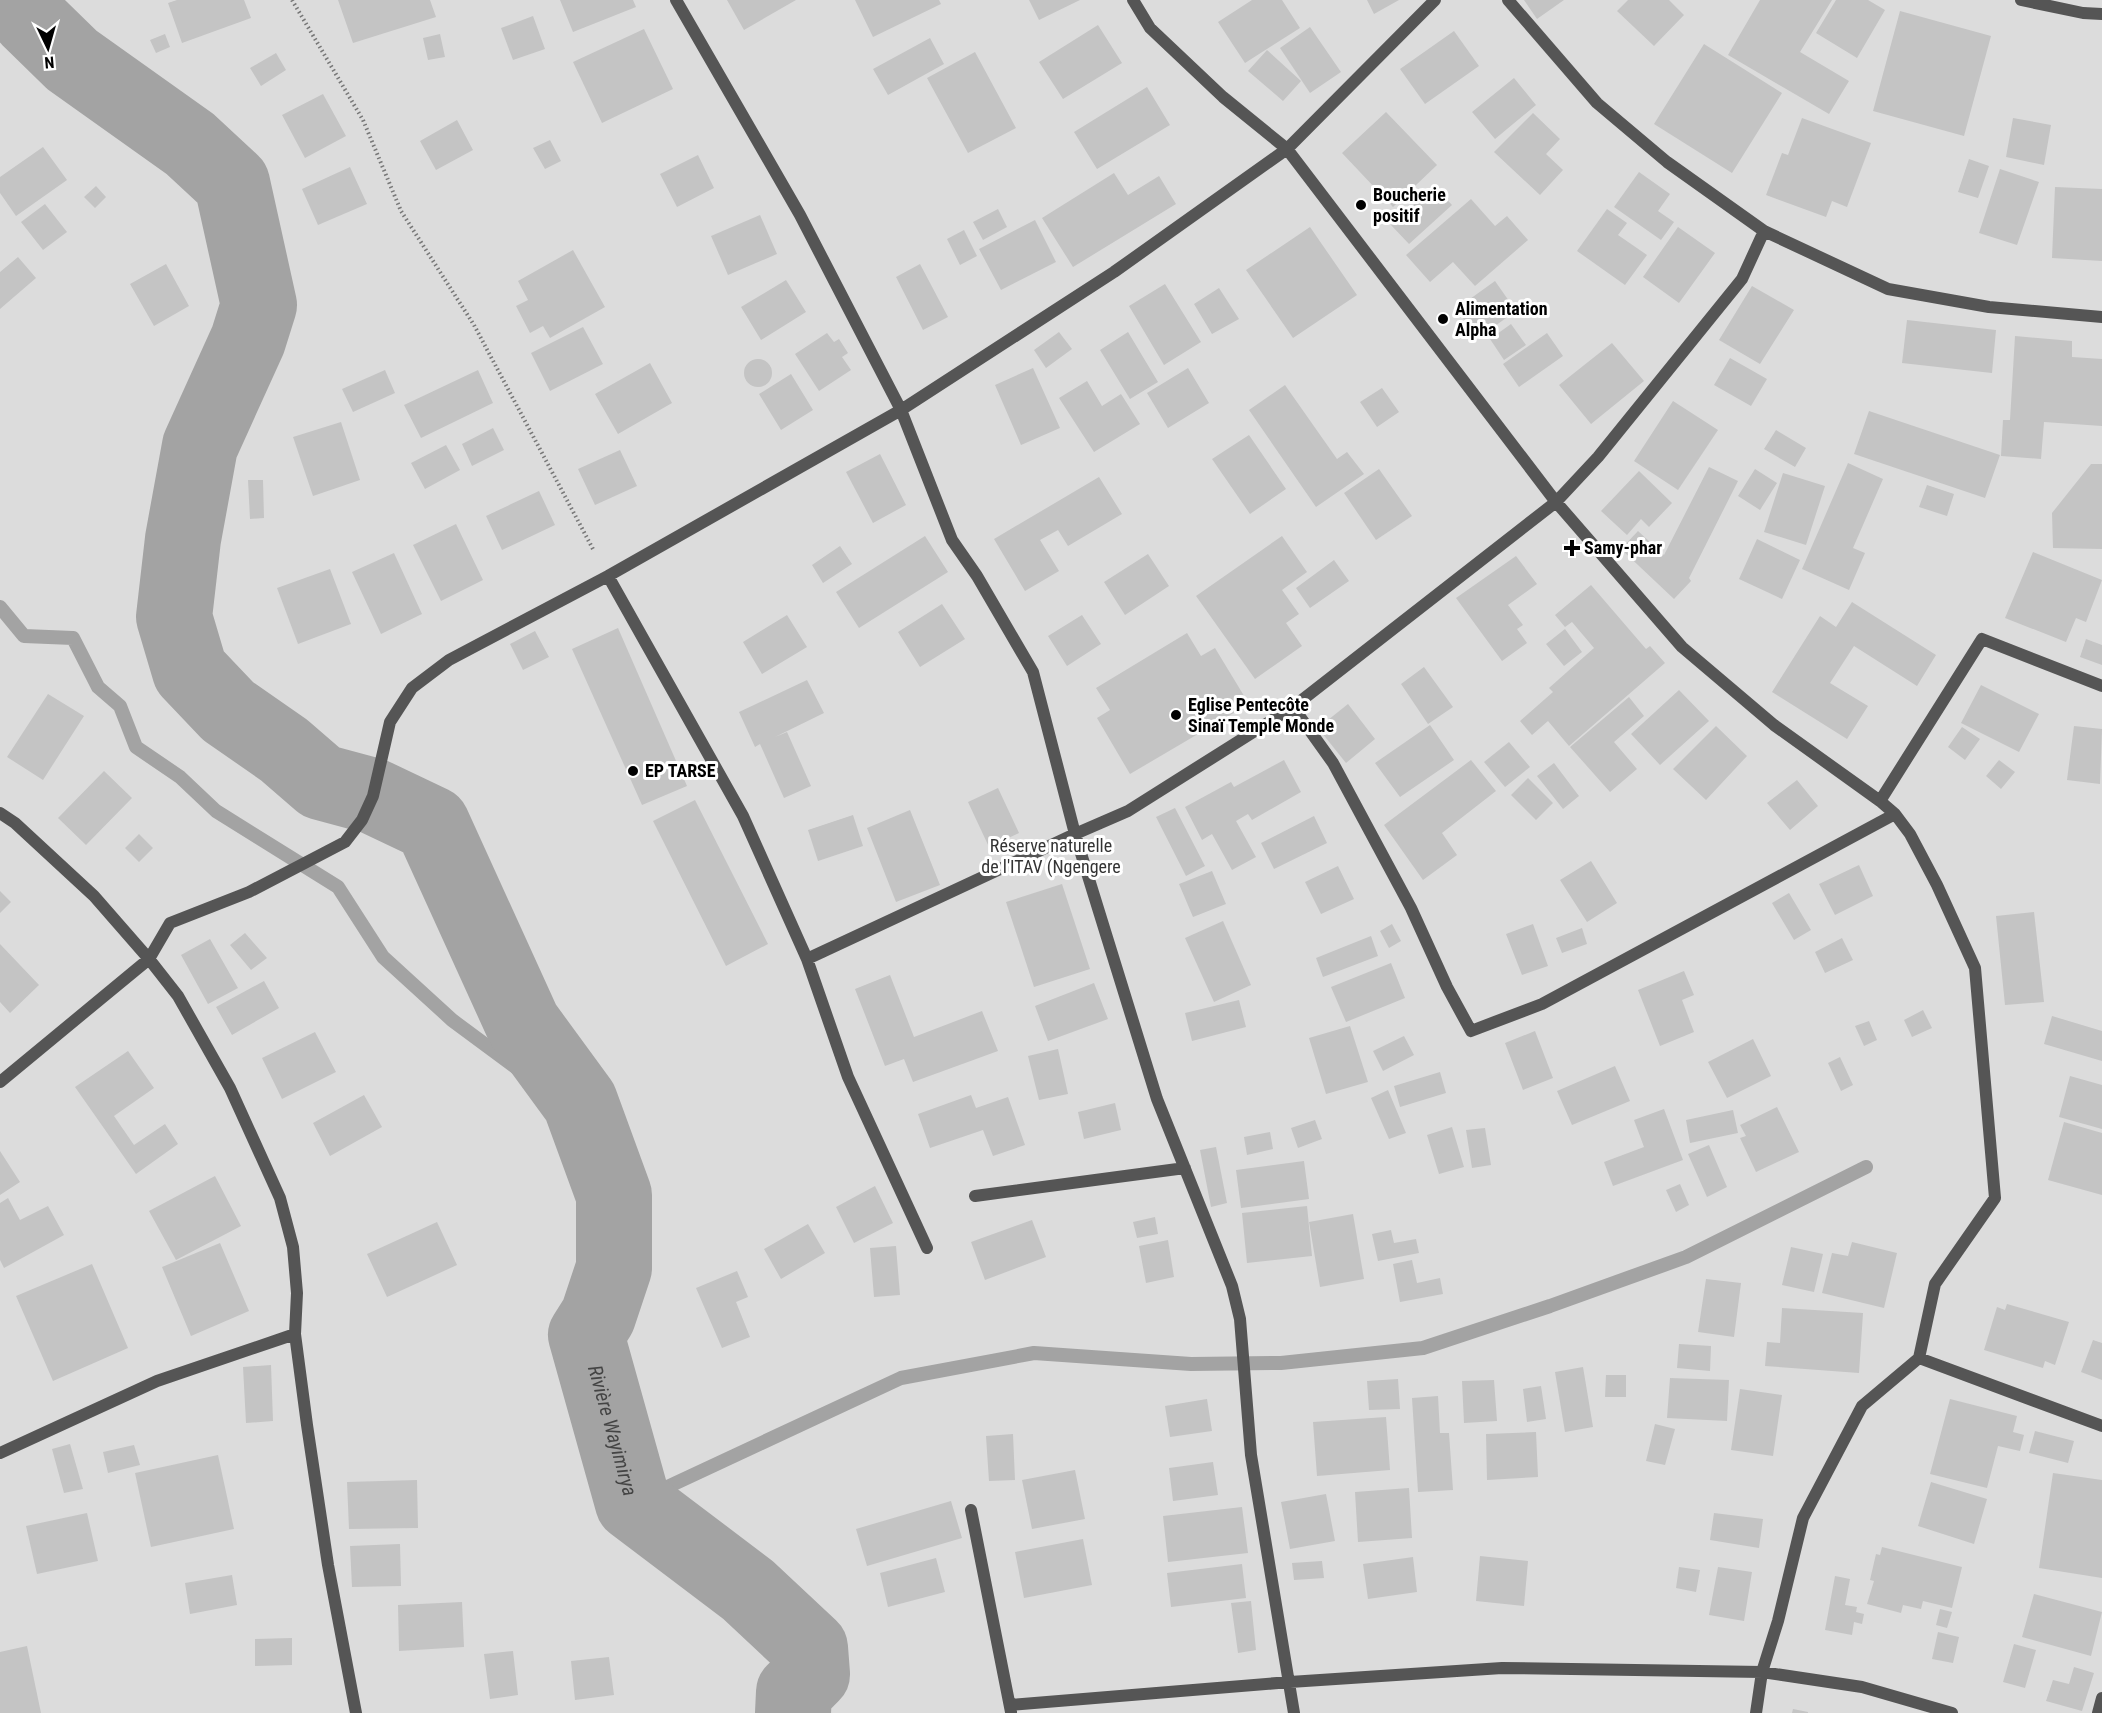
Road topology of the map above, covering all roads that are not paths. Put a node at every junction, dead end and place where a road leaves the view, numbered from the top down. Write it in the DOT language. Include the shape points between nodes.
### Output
graph roads {
  1 [pos="676,0"];
  2 [pos="1133,0"];
  3 [pos="1435,0"];
  4 [pos="1508,0"];
  5 [pos="2021,0"];
  6 [pos="2102,14"];
  7 [pos="1287,149"];
  8 [pos="1764,231"];
  9 [pos="2102,317"];
  10 [pos="901,410"];
  11 [pos="1556,502"];
  12 [pos="608,576"];
  13 [pos="2102,686"];
  14 [pos="1293,707"];
  15 [pos="1880,801"];
  16 [pos="0,813"];
  17 [pos="1895,814"];
  18 [pos="1075,834"];
  19 [pos="149,959"];
  20 [pos="807,959"];
  21 [pos="0,1082"];
  22 [pos="1185,1168"];
  23 [pos="975,1196"];
  24 [pos="927,1248"];
  25 [pos="295,1334"];
  26 [pos="1919,1358"];
  27 [pos="2102,1426"];
  28 [pos="0,1453"];
  29 [pos="972,1510"];
  30 [pos="1762,1672"];
  31 [pos="1290,1682"];
  32 [pos="2102,1698"];
  33 [pos="1010,1709"];
  34 [pos="356,1713"];
  35 [pos="1294,1713"];
  36 [pos="1756,1713"];
  37 [pos="1952,1713"];
  38 [pos="2098,1713"];
  1 -- 10 [label="street" via="800,215"];
  2 -- 7 [label="street" via="1150,28 1223,97"];
  3 -- 7 [label="street"];
  4 -- 8 [label="street" via="1597,103 1667,162"];
  5 -- 6 [label="street"];
  7 -- 10 [label="street" via="1114,272"];
  7 -- 11 [label="street"];
  8 -- 9 [label="street" via="1888,289 1989,307"];
  8 -- 11 [label="street" via="1742,279 1598,457"];
  10 -- 12 [label="street"];
  10 -- 18 [label="street" via="952,540 1033,672"];
  11 -- 14 [label="street"];
  11 -- 15 [label="street" via="1682,647 1774,725"];
  12 -- 19 [label="street" via="449,660 412,688 390,722 373,796 362,820 345,842 249,892 170,923"];
  12 -- 20 [label="street" via="743,816"];
  13 -- 15 [label="street" via="1982,639"];
  14 -- 17 [label="street" via="1333,763 1471,1031 1542,1005"];
  14 -- 18 [label="street" via="1128,811"];
  15 -- 17 [label="street"];
  16 -- 19 [label="street" via="94,896"];
  17 -- 26 [label="street" via="1937,885 1975,968 1995,1198 1935,1284"];
  18 -- 20 [label="street"];
  18 -- 22 [label="street" via="1156,1099"];
  19 -- 21 [label="street"];
  19 -- 25 [label="street" via="178,996 230,1088 280,1198 292,1247 297,1293"];
  20 -- 24 [label="street" via="848,1077"];
  22 -- 23 [label="street"];
  22 -- 31 [label="street" via="1232,1286 1239,1319 1251,1455"];
  25 -- 28 [label="street" via="157,1381"];
  25 -- 34 [label="street" via="328,1565"];
  26 -- 27 [label="street"];
  26 -- 30 [label="street" via="1862,1406 1803,1518"];
  29 -- 33 [label="street"];
  30 -- 31 [label="street" via="1502,1668"];
  30 -- 36 [label="street"];
  30 -- 37 [label="street" via="1862,1687"];
  31 -- 33 [label="street"];
  31 -- 35 [label="street"];
  32 -- 38 [label="street"];
}
